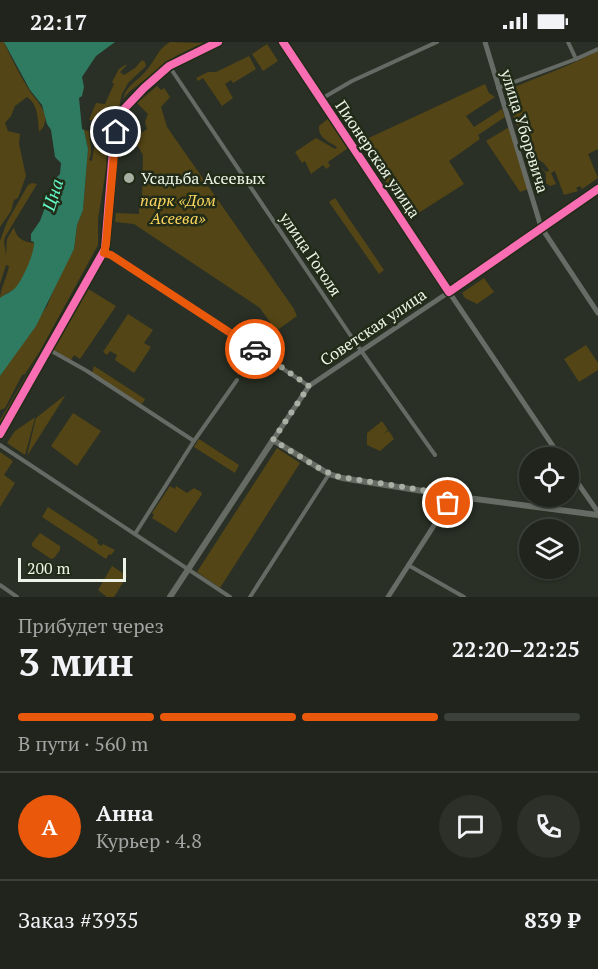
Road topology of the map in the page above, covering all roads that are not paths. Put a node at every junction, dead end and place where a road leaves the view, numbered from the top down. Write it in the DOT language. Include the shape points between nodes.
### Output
graph roads {
  1 [pos="218,42"];
  2 [pos="283,42"];
  3 [pos="437,42"];
  4 [pos="485,42"];
  5 [pos="568,42"];
  6 [pos="598,48"];
  7 [pos="576,59"];
  8 [pos="169,66"];
  9 [pos="497,88"];
  10 [pos="321,99"];
  11 [pos="598,189"];
  12 [pos="541,227"];
  13 [pos="104,253"];
  14 [pos="449,292"];
  15 [pos="598,313"];
  16 [pos="48,349"];
  17 [pos="362,351"];
  18 [pos="237,381"];
  19 [pos="309,386"];
  20 [pos="0,434"];
  21 [pos="273,440"];
  22 [pos="194,441"];
  23 [pos="0,445"];
  24 [pos="554,447"];
  25 [pos="435,455"];
  26 [pos="329,474"];
  27 [pos="579,486"];
  28 [pos="453,495"];
  29 [pos="598,514"];
  30 [pos="134,534"];
  31 [pos="408,565"];
  32 [pos="188,570"];
  33 [pos="0,585"];
  34 [pos="17,597"];
  35 [pos="170,597"];
  36 [pos="230,597"];
  37 [pos="250,597"];
  38 [pos="388,597"];
  39 [pos="464,597"];
  1 -- 8 [label="street"];
  2 -- 10 [label="street, Пионерская улица"];
  3 -- 10 [label="street"];
  4 -- 9 [label="main road, улица Уборевича"];
  5 -- 7 [label="street"];
  6 -- 7 [label="street"];
  7 -- 9 [label="street"];
  8 -- 13 [label="street" via="130,101 119,118"];
  8 -- 17 [label="street, улица Гоголя"];
  9 -- 12 [label="main road, улица Уборевича"];
  10 -- 14 [label="street, Пионерская улица"];
  11 -- 12 [label="street"];
  12 -- 14 [label="main road, Советская улица"];
  12 -- 15 [label="main road, улица Уборевича"];
  13 -- 16 [label="street"];
  13 -- 19 [label="street"];
  14 -- 17 [label="main road, Советская улица"];
  14 -- 24 [label="main road, Пионерская улица"];
  16 -- 20 [label="street"];
  16 -- 22 [label="street"];
  17 -- 19 [label="main road, Советская улица"];
  17 -- 25 [label="street, улица Гоголя"];
  18 -- 22 [label="street"];
  19 -- 21 [label="main road, Советская улица"];
  21 -- 26 [label="main road"];
  21 -- 32 [label="main road, Советская улица"];
  22 -- 30 [label="street"];
  23 -- 30 [label="street"];
  26 -- 28 [label="main road"];
  26 -- 37 [label="street"];
  27 -- 29 [label="main road"];
  28 -- 29 [label="main road"];
  28 -- 31 [label="main road"];
  30 -- 32 [label="street"];
  31 -- 38 [label="main road"];
  31 -- 39 [label="street"];
  32 -- 35 [label="main road, Советская улица"];
  32 -- 36 [label="street"];
  33 -- 34 [label="street"];
}
